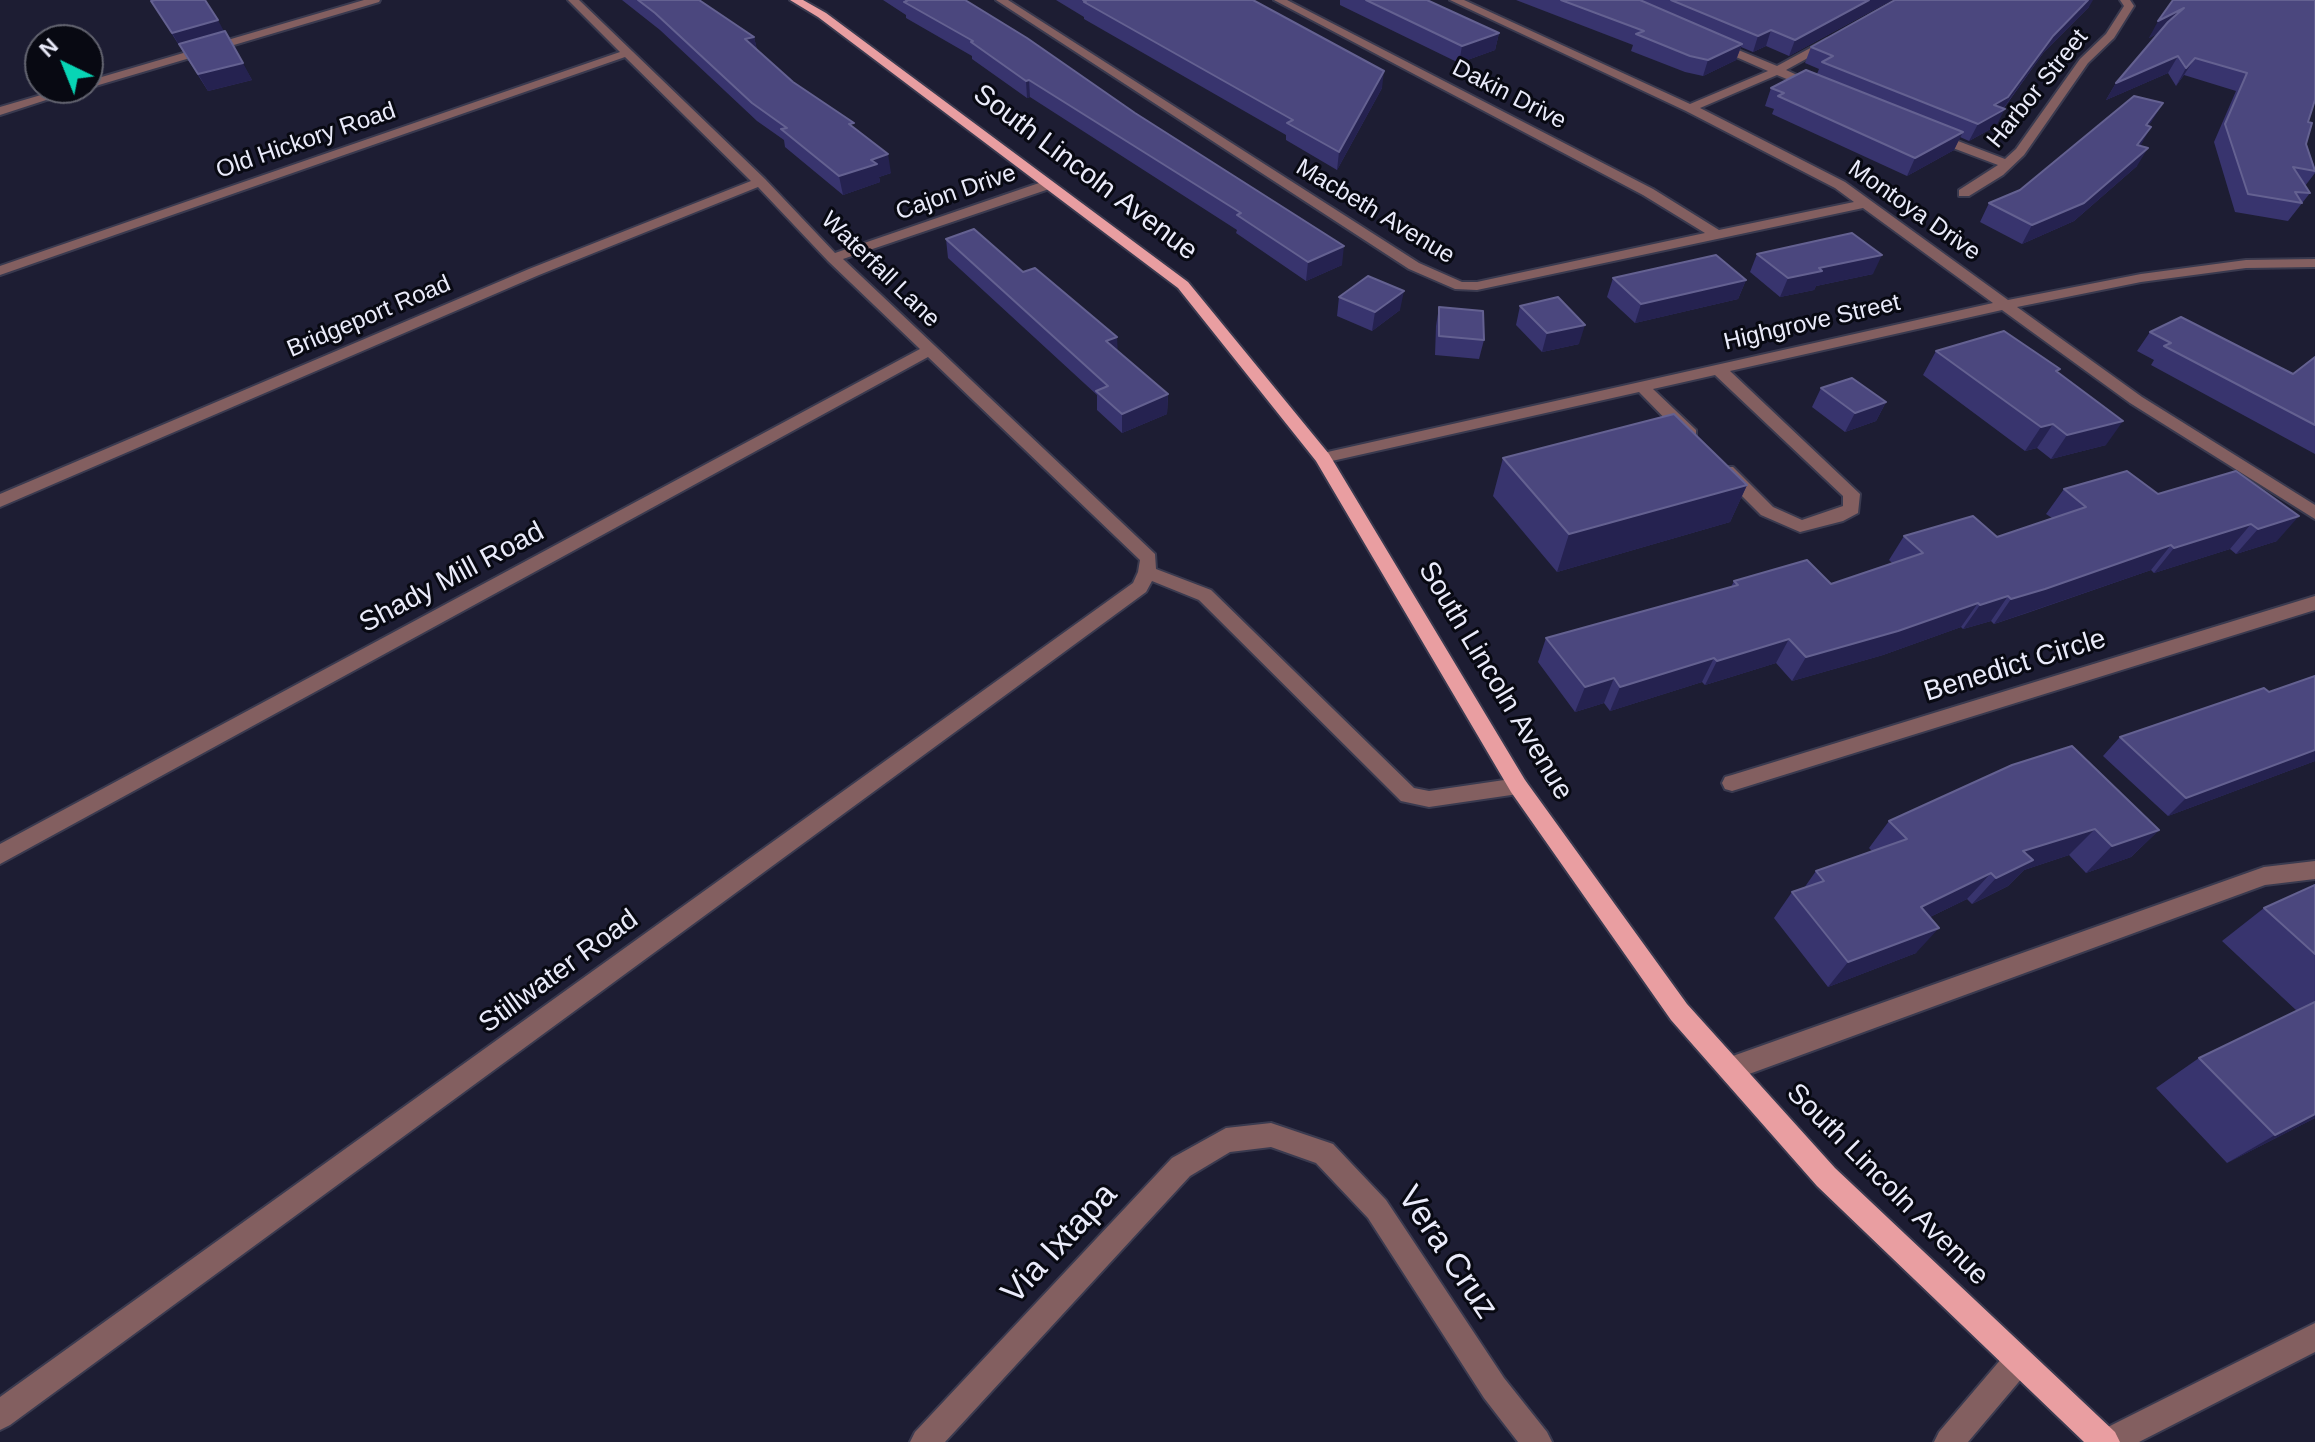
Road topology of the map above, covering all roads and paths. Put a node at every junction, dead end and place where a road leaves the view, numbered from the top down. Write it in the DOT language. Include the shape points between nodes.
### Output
graph roads {
  1 [pos="375,0"];
  2 [pos="573,0"];
  3 [pos="795,0"];
  4 [pos="1001,0"];
  5 [pos="1279,0"];
  6 [pos="1455,0"];
  7 [pos="2125,0"];
  8 [pos="1838,37"];
  9 [pos="1700,38"];
  10 [pos="627,53"];
  11 [pos="1777,71"];
  12 [pos="104,80"];
  13 [pos="1826,91"];
  14 [pos="24,104"];
  15 [pos="1690,108"];
  16 [pos="0,111"];
  17 [pos="1927,134"];
  18 [pos="2006,164"];
  19 [pos="760,182"];
  20 [pos="1047,185"];
  21 [pos="1964,193"];
  22 [pos="1866,203"];
  23 [pos="1715,234"];
  24 [pos="833,258"];
  25 [pos="2315,263"];
  26 [pos="0,271"];
  27 [pos="2004,305"];
  28 [pos="931,349"];
  29 [pos="1718,369"];
  30 [pos="1642,386"];
  31 [pos="1323,458"];
  32 [pos="0,501"];
  33 [pos="2315,513"];
  34 [pos="1147,572"];
  35 [pos="2315,603"];
  36 [pos="1732,783"];
  37 [pos="1518,786"];
  38 [pos="0,855"];
  39 [pos="2315,870"];
  40 [pos="1730,1069"];
  41 [pos="1271,1135"];
  42 [pos="2315,1337"];
  43 [pos="2018,1361"];
  44 [pos="0,1415"];
  45 [pos="925,1442"];
  46 [pos="1537,1442"];
  47 [pos="1949,1442"];
  48 [pos="2106,1442"];
  1 -- 12 [label="street"];
  2 -- 10 [label="street, Waterfall Lane"];
  3 -- 20 [label="main road, South Lincoln Avenue"];
  4 -- 23 [label="street, Macbeth Avenue" via="1445,282 1477,286"];
  5 -- 23 [label="street, Dakin Drive" via="1648,192"];
  6 -- 15 [label="street, Montoya Drive"];
  7 -- 18 [label="street, Harbor Street" via="2129,6 2110,36 2084,61"];
  8 -- 11 [label="street"];
  9 -- 11 [label="street"];
  10 -- 19 [label="street, Waterfall Lane"];
  10 -- 26 [label="street, Old Hickory Road"];
  11 -- 13 [label="street"];
  11 -- 15 [label="street"];
  14 -- 16 [label="street"];
  15 -- 22 [label="street, Montoya Drive" via="1780,152"];
  17 -- 18 [label="street"];
  18 -- 21 [label="street, Harbor Street"];
  19 -- 24 [label="street, Waterfall Lane"];
  19 -- 32 [label="street, Bridgeport Road" via="534,272"];
  20 -- 24 [label="street, Cajon Drive"];
  20 -- 31 [label="main road, South Lincoln Avenue" via="1183,285"];
  22 -- 23 [label="street, Macbeth Avenue"];
  22 -- 27 [label="street, Montoya Drive"];
  24 -- 28 [label="street, Waterfall Lane"];
  25 -- 27 [label="street, Highgrove Street" via="2231,266 2141,278"];
  27 -- 29 [label="street, Highgrove Street"];
  27 -- 33 [label="street, Montoya Drive" via="2136,400"];
  28 -- 34 [label="street, Waterfall Lane" via="1149,558"];
  28 -- 38 [label="street, Shady Mill Road"];
  29 -- 30 [label="street, Highgrove Street"];
  29 -- 30 [label="street" via="1851,494 1852,509 1800,526 1782,520"];
  30 -- 31 [label="street, Highgrove Street"];
  31 -- 37 [label="main road, South Lincoln Avenue"];
  34 -- 37 [label="street" via="1205,595 1408,795 1429,799"];
  34 -- 44 [label="street, Stillwater Road" via="1140,587"];
  35 -- 36 [label="street, Benedict Circle"];
  37 -- 40 [label="main road, South Lincoln Avenue" via="1679,1012"];
  39 -- 40 [label="street" via="2264,876"];
  40 -- 43 [label="main road, South Lincoln Avenue" via="1826,1177"];
  41 -- 45 [label="street, Via Ixtapa" via="1226,1140 1181,1167"];
  41 -- 46 [label="street, Vera Cruz" via="1324,1153 1377,1209 1494,1388"];
  42 -- 48 [label="street"];
  43 -- 47 [label="street"];
  43 -- 48 [label="main road, South Lincoln Avenue"];
}
